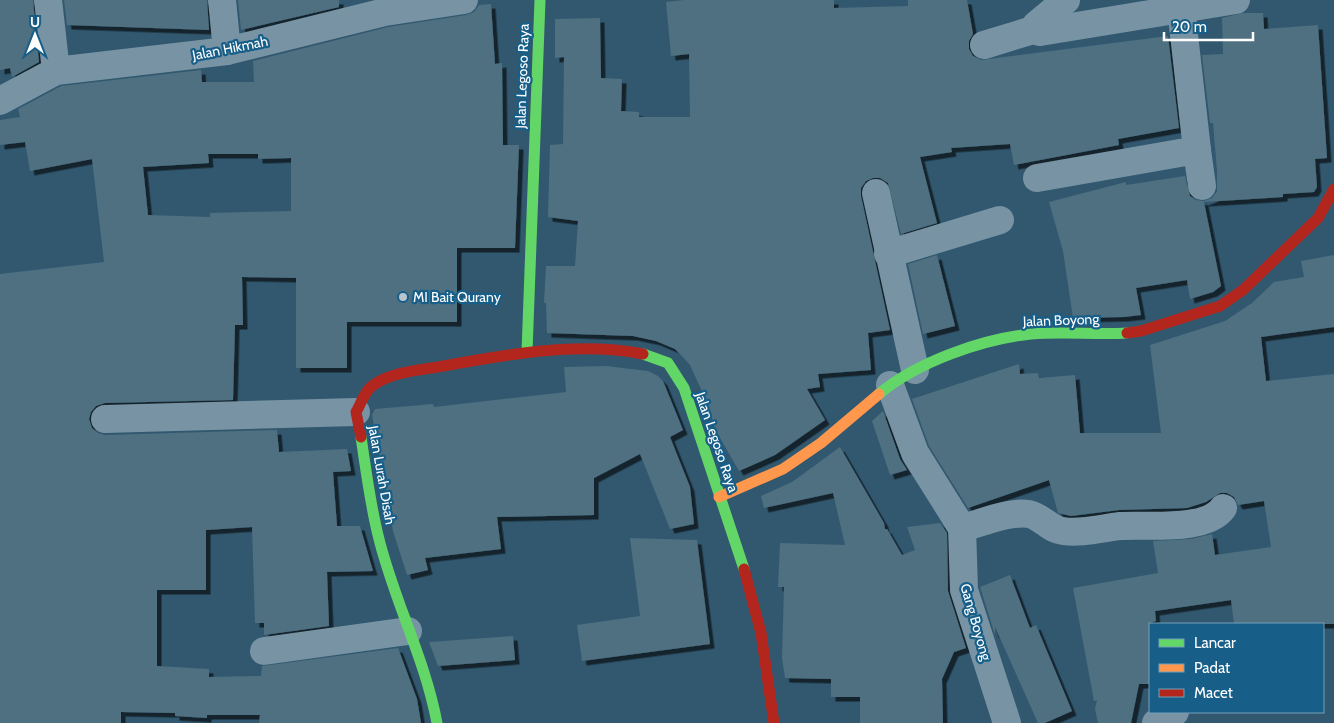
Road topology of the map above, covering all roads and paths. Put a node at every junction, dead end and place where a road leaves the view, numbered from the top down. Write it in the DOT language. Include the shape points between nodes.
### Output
graph roads {
  1 [pos="48,0"];
  2 [pos="222,0"];
  3 [pos="464,0"];
  4 [pos="540,0"];
  5 [pos="1066,0"];
  6 [pos="1236,0"];
  7 [pos="1197,4"];
  8 [pos="1034,30"];
  9 [pos="984,45"];
  10 [pos="227,51"];
  11 [pos="56,71"];
  12 [pos="0,101"];
  13 [pos="1198,150"];
  14 [pos="1037,178"];
  15 [pos="1202,186"];
  16 [pos="1334,189"];
  17 [pos="876,193"];
  18 [pos="1326,219"];
  19 [pos="1000,220"];
  20 [pos="888,254"];
  21 [pos="527,352"];
  22 [pos="916,370"];
  23 [pos="890,385"];
  24 [pos="356,412"];
  25 [pos="105,420"];
  26 [pos="719,497"];
  27 [pos="1223,508"];
  28 [pos="962,528"];
  29 [pos="408,631"];
  30 [pos="264,651"];
  31 [pos="1174,713"];
  32 [pos="437,723"];
  33 [pos="774,723"];
  34 [pos="1007,723"];
  35 [pos="1156,723"];
  1 -- 11 [label="street"];
  2 -- 10 [label="street"];
  3 -- 10 [label="street, Jalan Hikmah" via="386,12"];
  4 -- 21 [label="street, Jalan Legoso Raya"];
  5 -- 8 [label="street" via="1036,24"];
  6 -- 7 [label="street"];
  7 -- 8 [label="street" via="1040,32"];
  7 -- 13 [label="street"];
  8 -- 9 [label="street"];
  10 -- 11 [label="street, Jalan Hikmah"];
  11 -- 12 [label="street, Jalan Hikmah"];
  13 -- 14 [label="street"];
  13 -- 15 [label="street"];
  16 -- 18 [label="street, Jalan Boyong"];
  17 -- 20 [label="street"];
  18 -- 22 [label="street, Jalan Boyong" via="1243,290 1208,312 1125,333 1031,334 987,342"];
  19 -- 20 [label="street"];
  20 -- 22 [label="street"];
  21 -- 24 [label="street, Jalan Lurah Disah" via="398,374 372,386"];
  21 -- 26 [label="street, Jalan Legoso Raya" via="602,350 654,356 667,363 676,372 702,436"];
  22 -- 23 [label="street, Jalan Boyong"];
  23 -- 26 [label="street, Jalan Boyong" via="821,443 783,469"];
  23 -- 28 [label="street, Gang Boyong" via="916,453"];
  24 -- 25 [label="street"];
  24 -- 29 [label="street, Jalan Lurah Disah" via="375,523"];
  26 -- 33 [label="street, Jalan Legoso Raya" via="754,603 771,688"];
  27 -- 28 [label="street" via="1216,515 1198,522 1159,526 1062,532 1031,514 1015,514"];
  28 -- 34 [label="street, Gang Boyong" via="964,590"];
  29 -- 30 [label="street"];
  29 -- 32 [label="street, Jalan Lurah Disah" via="432,695"];
  31 -- 35 [label="street"];
}
